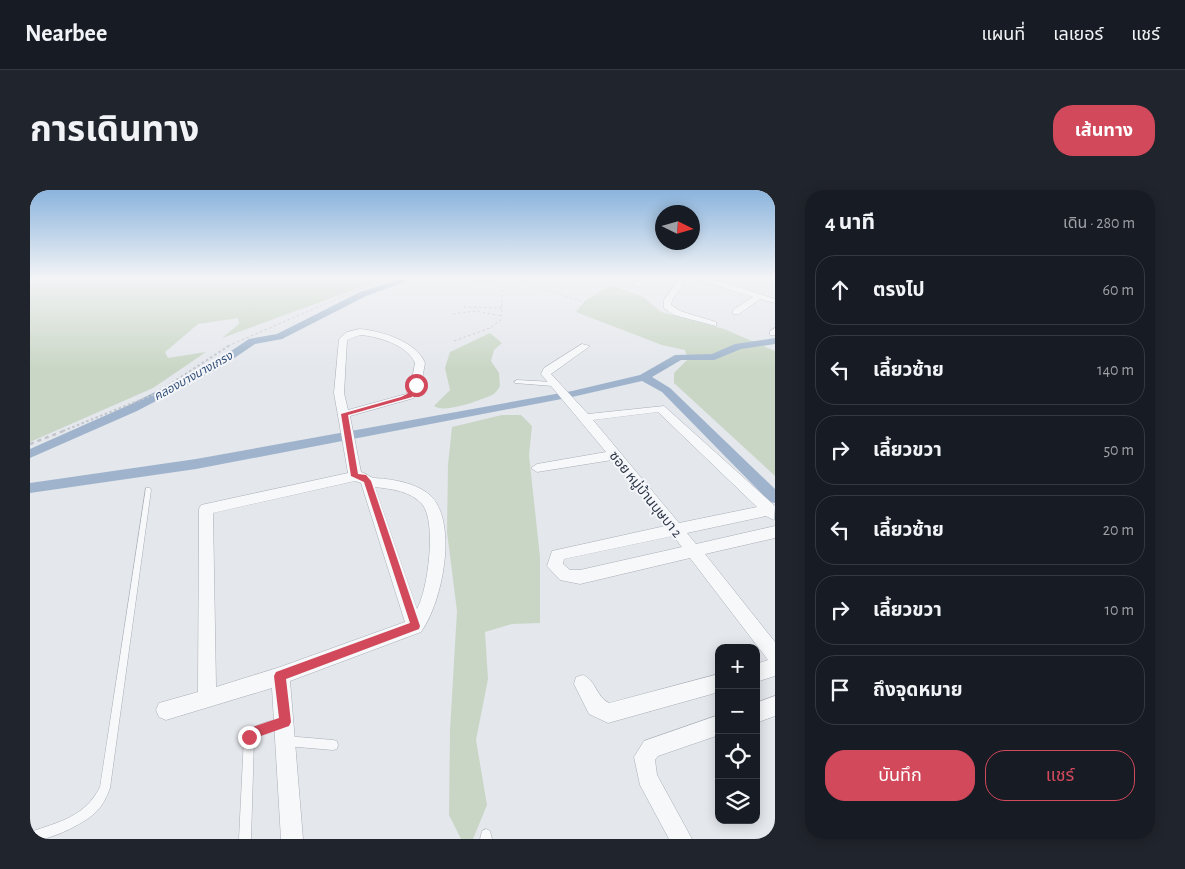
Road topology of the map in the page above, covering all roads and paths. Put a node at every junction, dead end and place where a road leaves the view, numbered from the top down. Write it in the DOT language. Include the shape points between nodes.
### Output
graph roads {
  1 [pos="316,308"];
  2 [pos="502,308"];
  3 [pos="670,308"];
  4 [pos="741,308"];
  5 [pos="736,312"];
  6 [pos="453,314"];
  7 [pos="502,316"];
  8 [pos="713,324"];
  9 [pos="454,341"];
  10 [pos="585,346"];
  11 [pos="517,382"];
  12 [pos="559,391"];
  13 [pos="344,414"];
  14 [pos="585,418"];
  15 [pos="30,444"];
  16 [pos="615,455"];
  17 [pos="537,468"];
  18 [pos="361,478"];
  19 [pos="148,490"];
  20 [pos="772,513"];
  21 [pos="675,531"];
  22 [pos="775,532"];
  23 [pos="694,552"];
  24 [pos="415,626"];
  25 [pos="754,631"];
  26 [pos="775,655"];
  27 [pos="775,667"];
  28 [pos="760,672"];
  29 [pos="280,676"];
  30 [pos="583,684"];
  31 [pos="715,684"];
  32 [pos="207,700"];
  33 [pos="775,706"];
  34 [pos="166,710"];
  35 [pos="760,712"];
  36 [pos="285,722"];
  37 [pos="715,726"];
  38 [pos="285,741"];
  39 [pos="333,745"];
  40 [pos="30,838"];
  41 [pos="246,839"];
  42 [pos="292,839"];
  43 [pos="681,839"];
  1 -- 15 [label="path" via="236,342 155,394"];
  2 -- 7 [label="path"];
  3 -- 8 [label="street"];
  4 -- 5 [label="street"];
  6 -- 7 [label="path" via="475,310"];
  7 -- 9 [label="path" via="498,324"];
  10 -- 12 [label="street" via="547,370 546,374"];
  11 -- 12 [label="lane"];
  12 -- 14 [label="street, ซอย หมู่บ้านบุษบา 2"];
  13 -- 13 [label="street" via="339,392 345,336 372,332 418,358 416,385 410,396"];
  13 -- 18 [label="street"];
  14 -- 16 [label="street, ซอย หมู่บ้านบุษบา 2"];
  14 -- 20 [label="street" via="660,408"];
  16 -- 17 [label="street"];
  16 -- 21 [label="street, ซอย หมู่บ้านบุษบา 2"];
  18 -- 24 [label="street"];
  18 -- 24 [label="street" via="399,485 419,494 432,507 436,522 432,586 425,612"];
  18 -- 32 [label="street" via="206,508"];
  19 -- 40 [label="lane" via="105,788 100,802 87,816"];
  20 -- 21 [label="street"];
  21 -- 23 [label="street, ซอย หมู่บ้านบุษบา 2"];
  21 -- 23 [label="street" via="557,555 555,566 570,578 580,577"];
  22 -- 23 [label="street"];
  23 -- 25 [label="street, ซอย หมู่บ้านบุษบา 2"];
  24 -- 29 [label="street"];
  25 -- 26 [label="street, ซอย หมู่บ้านบุษบา 2"];
  25 -- 27 [label="street"];
  27 -- 28 [label="street"];
  29 -- 32 [label="street"];
  29 -- 36 [label="street"];
  30 -- 31 [label="street" via="596,707 608,713"];
  32 -- 34 [label="street"];
  33 -- 35 [label="street"];
  36 -- 38 [label="street"];
  36 -- 41 [label="lane" via="254,732 249,737"];
  37 -- 43 [label="street" via="651,748 644,757 648,778"];
  38 -- 39 [label="lane"];
  38 -- 42 [label="street"];
}
